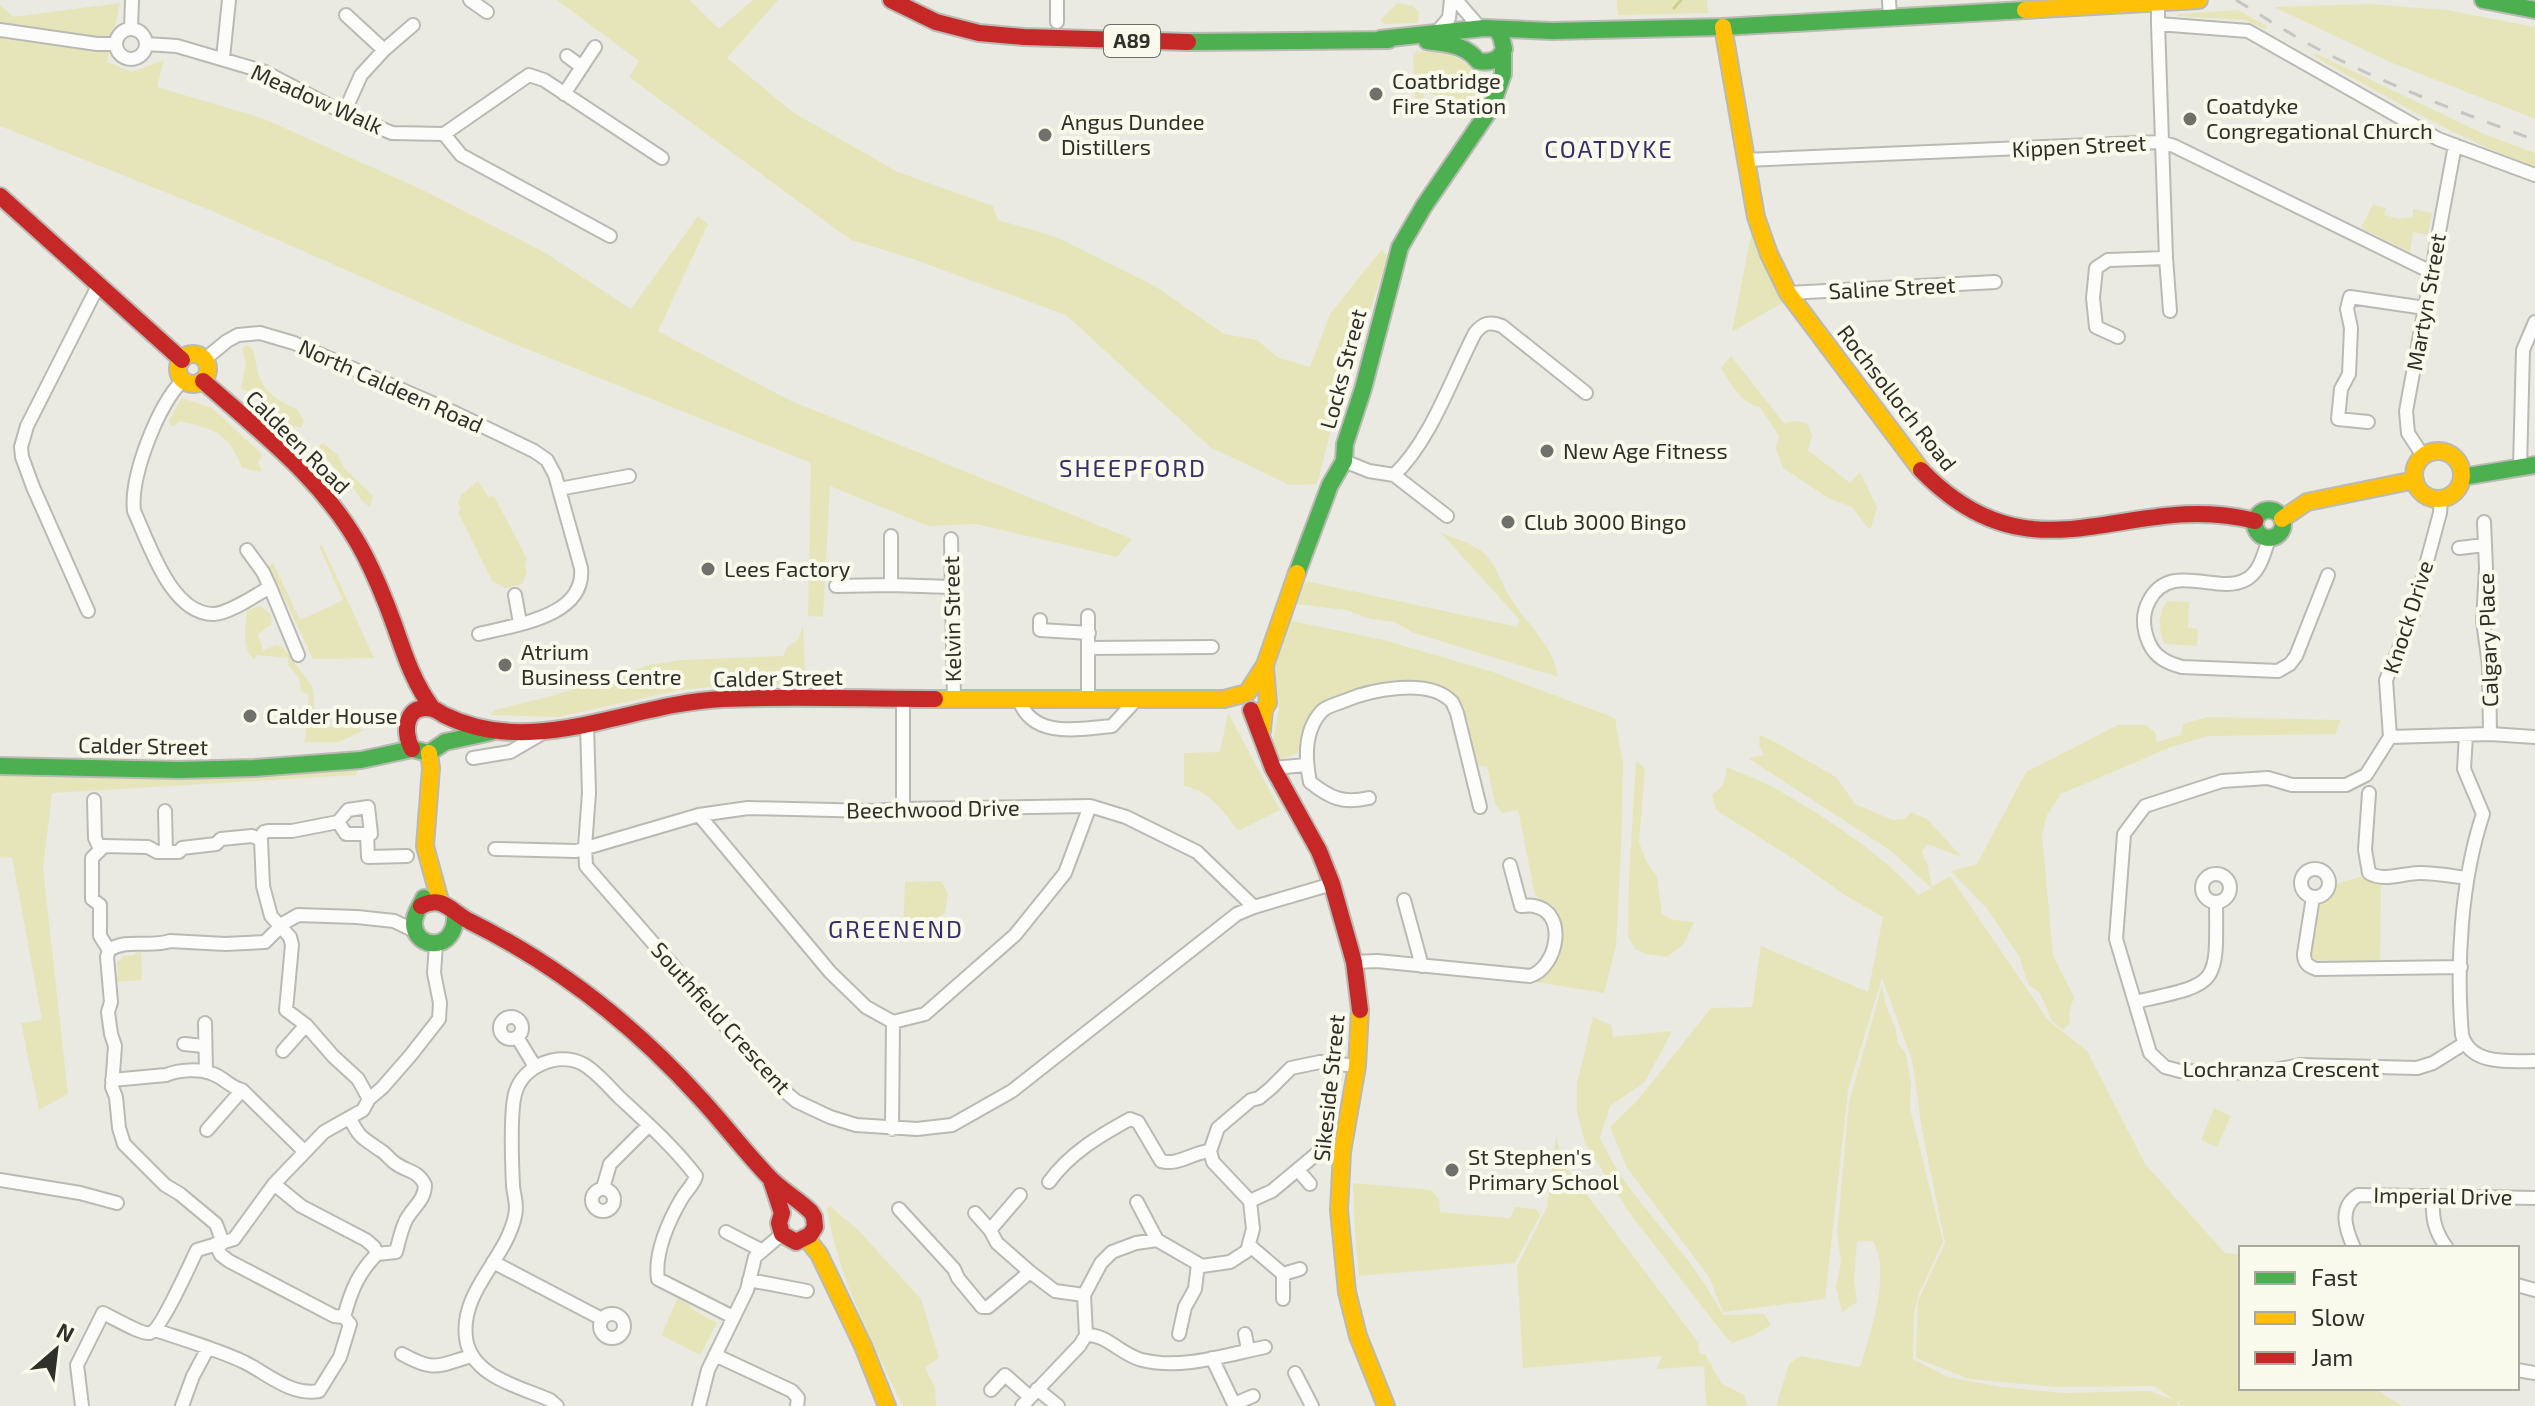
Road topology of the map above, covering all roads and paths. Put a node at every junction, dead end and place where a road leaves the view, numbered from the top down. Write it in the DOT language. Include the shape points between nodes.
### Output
graph roads {
  1 [pos="132,0"];
  2 [pos="229,0"];
  3 [pos="470,0"];
  4 [pos="891,0"];
  5 [pos="1057,0"];
  6 [pos="1453,0"];
  7 [pos="1889,0"];
  8 [pos="2199,0"];
  9 [pos="2483,0"];
  10 [pos="2170,1"];
  11 [pos="2535,10"];
  12 [pos="487,12"];
  13 [pos="346,15"];
  14 [pos="1890,18"];
  15 [pos="1057,22"];
  16 [pos="2158,24"];
  17 [pos="413,25"];
  18 [pos="1723,27"];
  19 [pos="131,29"];
  20 [pos="1485,29"];
  21 [pos="0,30"];
  22 [pos="1552,31"];
  23 [pos="1437,32"];
  24 [pos="1380,39"];
  25 [pos="116,44"];
  26 [pos="146,44"];
  27 [pos="595,47"];
  28 [pos="384,50"];
  29 [pos="1504,50"];
  30 [pos="1470,51"];
  31 [pos="567,56"];
  32 [pos="223,58"];
  33 [pos="1484,64"];
  34 [pos="582,67"];
  35 [pos="564,94"];
  36 [pos="1494,100"];
  37 [pos="344,113"];
  38 [pos="444,134"];
  39 [pos="2161,142"];
  40 [pos="2455,145"];
  41 [pos="662,158"];
  42 [pos="1745,160"];
  43 [pos="2535,175"];
  44 [pos="0,196"];
  45 [pos="610,236"];
  46 [pos="2166,258"];
  47 [pos="2431,272"];
  48 [pos="1995,282"];
  49 [pos="99,284"];
  50 [pos="1788,293"];
  51 [pos="2425,308"];
  52 [pos="2170,311"];
  53 [pos="2535,322"];
  54 [pos="2118,337"];
  55 [pos="205,359"];
  56 [pos="182,360"];
  57 [pos="183,380"];
  58 [pos="203,381"];
  59 [pos="1586,393"];
  60 [pos="2368,422"];
  61 [pos="2423,456"];
  62 [pos="1344,461"];
  63 [pos="2528,466"];
  64 [pos="1394,475"];
  65 [pos="629,476"];
  66 [pos="2462,477"];
  67 [pos="2415,480"];
  68 [pos="559,489"];
  69 [pos="2441,498"];
  70 [pos="1447,516"];
  71 [pos="2282,519"];
  72 [pos="2255,521"];
  73 [pos="2484,522"];
  74 [pos="891,536"];
  75 [pos="951,539"];
  76 [pos="2269,539"];
  77 [pos="2485,545"];
  78 [pos="2459,548"];
  79 [pos="247,550"];
  80 [pos="2328,575"];
  81 [pos="891,585"];
  82 [pos="836,586"];
  83 [pos="270,587"];
  84 [pos="951,587"];
  85 [pos="515,595"];
  86 [pos="88,611"];
  87 [pos="1088,616"];
  88 [pos="1040,620"];
  89 [pos="520,623"];
  90 [pos="1190,632"];
  91 [pos="1089,633"];
  92 [pos="479,634"];
  93 [pos="1190,647"];
  94 [pos="1212,647"];
  95 [pos="1088,648"];
  96 [pos="298,655"];
  97 [pos="409,673"];
  98 [pos="903,699"];
  99 [pos="954,699"];
  100 [pos="1137,699"];
  101 [pos="1019,700"];
  102 [pos="1088,700"];
  103 [pos="1254,700"];
  104 [pos="439,712"];
  105 [pos="412,713"];
  106 [pos="587,725"];
  107 [pos="493,732"];
  108 [pos="542,733"];
  109 [pos="2490,734"];
  110 [pos="2466,735"];
  111 [pos="2390,737"];
  112 [pos="2535,737"];
  113 [pos="445,742"];
  114 [pos="415,745"];
  115 [pos="473,758"];
  116 [pos="1306,765"];
  117 [pos="0,766"];
  118 [pos="1273,768"];
  119 [pos="2369,793"];
  120 [pos="1369,798"];
  121 [pos="94,800"];
  122 [pos="1090,806"];
  123 [pos="1480,807"];
  124 [pos="903,809"];
  125 [pos="165,811"];
  126 [pos="699,815"];
  127 [pos="338,822"];
  128 [pos="367,834"];
  129 [pos="259,839"];
  130 [pos="585,847"];
  131 [pos="100,849"];
  132 [pos="495,849"];
  133 [pos="166,852"];
  134 [pos="407,856"];
  135 [pos="428,861"];
  136 [pos="1510,865"];
  137 [pos="2467,878"];
  138 [pos="1332,884"];
  139 [pos="2313,897"];
  140 [pos="1404,900"];
  141 [pos="440,901"];
  142 [pos="2216,902"];
  143 [pos="1254,907"];
  144 [pos="419,909"];
  145 [pos="455,914"];
  146 [pos="394,921"];
  147 [pos="280,927"];
  148 [pos="415,931"];
  149 [pos="453,934"];
  150 [pos="501,937"];
  151 [pos="436,944"];
  152 [pos="109,950"];
  153 [pos="1354,962"];
  154 [pos="1422,966"];
  155 [pos="2461,967"];
  156 [pos="2135,1002"];
  157 [pos="893,1022"];
  158 [pos="205,1023"];
  159 [pos="306,1025"];
  160 [pos="517,1037"];
  161 [pos="2465,1043"];
  162 [pos="184,1044"];
  163 [pos="204,1046"];
  164 [pos="283,1051"];
  165 [pos="2535,1061"];
  166 [pos="534,1065"];
  167 [pos="1357,1066"];
  168 [pos="206,1072"];
  169 [pos="112,1080"];
  170 [pos="242,1090"];
  171 [pos="369,1099"];
  172 [pos="350,1118"];
  173 [pos="649,1125"];
  174 [pos="892,1129"];
  175 [pos="207,1130"];
  176 [pos="1210,1151"];
  177 [pos="1320,1151"];
  178 [pos="305,1152"];
  179 [pos="1051,1153"];
  180 [pos="1063,1163"];
  181 [pos="1298,1170"];
  182 [pos="0,1180"];
  183 [pos="771,1180"];
  184 [pos="1049,1182"];
  185 [pos="274,1184"];
  186 [pos="1310,1184"];
  187 [pos="603,1188"];
  188 [pos="1020,1195"];
  189 [pos="2433,1197"];
  190 [pos="2535,1198"];
  191 [pos="1250,1201"];
  192 [pos="1137,1202"];
  193 [pos="117,1203"];
  194 [pos="803,1207"];
  195 [pos="899,1209"];
  196 [pos="782,1213"];
  197 [pos="975,1213"];
  198 [pos="990,1230"];
  199 [pos="726,1232"];
  200 [pos="782,1234"];
  201 [pos="807,1239"];
  202 [pos="1157,1240"];
  203 [pos="219,1243"];
  204 [pos="1249,1245"];
  205 [pos="2353,1246"];
  206 [pos="2446,1246"];
  207 [pos="761,1250"];
  208 [pos="377,1254"];
  209 [pos="493,1262"];
  210 [pos="1198,1264"];
  211 [pos="1300,1269"];
  212 [pos="786,1271"];
  213 [pos="1030,1272"];
  214 [pos="1283,1274"];
  215 [pos="749,1280"];
  216 [pos="782,1285"];
  217 [pos="807,1291"];
  218 [pos="1084,1295"];
  219 [pos="1283,1299"];
  220 [pos="344,1317"];
  221 [pos="733,1317"];
  222 [pos="602,1319"];
  223 [pos="155,1330"];
  224 [pos="1245,1334"];
  225 [pos="1086,1335"];
  226 [pos="1179,1336"];
  227 [pos="1265,1347"];
  228 [pos="208,1348"];
  229 [pos="425,1350"];
  230 [pos="1248,1350"];
  231 [pos="402,1354"];
  232 [pos="715,1355"];
  233 [pos="472,1356"];
  234 [pos="1212,1358"];
  235 [pos="418,1362"];
  236 [pos="1295,1373"];
  237 [pos="991,1390"];
  238 [pos="319,1391"];
  239 [pos="1253,1396"];
  240 [pos="1030,1397"];
  241 [pos="886,1404"];
  242 [pos="82,1406"];
  243 [pos="182,1406"];
  244 [pos="324,1406"];
  245 [pos="557,1406"];
  246 [pos="699,1406"];
  247 [pos="797,1406"];
  248 [pos="1058,1406"];
  249 [pos="1312,1406"];
  250 [pos="1386,1406"];
  1 -- 19 [label="street"];
  2 -- 32 [label="street"];
  3 -- 12 [label="street"];
  4 -- 24 [label="street, A89" via="952,27 1012,38"];
  5 -- 15 [label="street"];
  6 -- 20 [label="street"];
  6 -- 23 [label="street" via="1449,18"];
  7 -- 14 [label="street"];
  8 -- 10 [label="street"];
  9 -- 11 [label="street"];
  10 -- 14 [label="street"];
  10 -- 16 [label="street"];
  13 -- 28 [label="street"];
  14 -- 18 [label="street"];
  16 -- 39 [label="street"];
  16 -- 40 [label="street" via="2248,31"];
  17 -- 28 [label="street"];
  18 -- 22 [label="street"];
  18 -- 42 [label="street, Rochsolloch Road"];
  19 -- 25 [label="street" via="121,33"];
  19 -- 26 [label="street" via="143,35"];
  20 -- 22 [label="street"];
  20 -- 23 [label="street, A89"];
  20 -- 29 [label="street" via="1503,36"];
  20 -- 30 [label="street" via="1470,39"];
  21 -- 25 [label="street"];
  22 -- 29 [label="street" via="1522,38"];
  23 -- 24 [label="street, A89"];
  24 -- 30 [label="street, A89" via="1439,41"];
  25 -- 26 [label="street" via="128,58 138,57"];
  26 -- 32 [label="street, Meadow Walk"];
  27 -- 34 [label="street"];
  28 -- 37 [label="street" via="361,75"];
  29 -- 33 [label="street" via="1495,62"];
  29 -- 36 [label="street, Locks Street"];
  30 -- 33 [label="street, A89"];
  31 -- 34 [label="street"];
  32 -- 37 [label="street, Meadow Walk" via="265,72"];
  33 -- 36 [label="street"];
  34 -- 35 [label="street"];
  35 -- 38 [label="street" via="529,75"];
  35 -- 41 [label="street"];
  36 -- 62 [label="street, Locks Street" via="1400,247"];
  37 -- 38 [label="street, Meadow Walk" via="392,133"];
  38 -- 45 [label="street" via="461,155"];
  39 -- 42 [label="street, Kippen Street"];
  39 -- 46 [label="street"];
  39 -- 47 [label="street, Kippen Street"];
  40 -- 43 [label="street"];
  40 -- 47 [label="street, Martyn Street"];
  42 -- 50 [label="street, Rochsolloch Road" via="1761,236"];
  44 -- 49 [label="street"];
  46 -- 52 [label="street"];
  46 -- 54 [label="street" via="2108,260 2096,268 2096,327"];
  47 -- 51 [label="street, Martyn Street"];
  48 -- 50 [label="street, Saline Street"];
  49 -- 56 [label="street"];
  49 -- 86 [label="street" via="21,447 33,487"];
  50 -- 72 [label="street, Rochsolloch Road" via="1916,465 1975,513 2028,531 2077,530 2198,512"];
  51 -- 60 [label="street" via="2350,297 2349,374 2341,389 2338,419"];
  51 -- 61 [label="street, Martyn Street" via="2406,411 2408,433"];
  53 -- 63 [label="street" via="2523,350"];
  55 -- 56 [label="street" via="194,354"];
  55 -- 58 [label="street" via="209,368"];
  55 -- 68 [label="street, North Caldeen Road" via="238,335 260,333 294,343 534,451 547,460"];
  56 -- 57 [label="street" via="178,370"];
  57 -- 58 [label="street"];
  57 -- 83 [label="street" via="170,392 137,469 134,511 173,592 188,607 213,614"];
  58 -- 97 [label="street, Caldeen Road" via="300,469 334,508 352,534 395,626"];
  59 -- 64 [label="street" via="1502,326 1484,324 1424,437"];
  61 -- 66 [label="street" via="2446,452 2458,462"];
  61 -- 67 [label="street" via="2415,467"];
  62 -- 64 [label="street"];
  62 -- 103 [label="street, Locks Street" via="1326,496"];
  63 -- 66 [label="street"];
  64 -- 70 [label="street"];
  65 -- 68 [label="street"];
  66 -- 69 [label="street" via="2455,491"];
  67 -- 69 [label="street" via="2427,496"];
  67 -- 71 [label="street" via="2307,502"];
  68 -- 89 [label="street, North Caldeen Road" via="582,573 577,594 557,611"];
  69 -- 111 [label="street, Knock Drive" via="2412,617 2386,680"];
  71 -- 72 [label="street, Rochsolloch Road" via="2267,510"];
  71 -- 76 [label="street" via="2282,531"];
  72 -- 76 [label="street" via="2259,534"];
  73 -- 77 [label="street, Calgary Place"];
  74 -- 81 [label="street"];
  75 -- 84 [label="street, Kelvin Street"];
  76 -- 80 [label="street" via="2259,568 2248,579 2176,580 2151,596 2145,632 2157,656 2182,667 2278,671 2296,656"];
  77 -- 78 [label="street, Calgary Place"];
  77 -- 109 [label="street, Calgary Place" via="2483,621"];
  79 -- 83 [label="street"];
  81 -- 82 [label="street"];
  81 -- 84 [label="street"];
  83 -- 96 [label="street"];
  84 -- 99 [label="street, Kelvin Street"];
  85 -- 89 [label="street"];
  87 -- 91 [label="street"];
  88 -- 91 [label="street" via="1040,630"];
  89 -- 92 [label="street, North Caldeen Road"];
  90 -- 93 [label="street"];
  91 -- 95 [label="street"];
  93 -- 94 [label="street"];
  93 -- 95 [label="street"];
  95 -- 102 [label="street"];
  97 -- 104 [label="street, Caldeen Road"];
  97 -- 105 [label="street, Caldeen Road"];
  98 -- 99 [label="street, Calder Street"];
  98 -- 106 [label="street, Calder Street" via="721,699 656,707"];
  98 -- 124 [label="street"];
  99 -- 101 [label="street, Calder Street"];
  100 -- 101 [label="street" via="1112,726 1078,728 1042,727 1025,715"];
  100 -- 102 [label="street, Calder Street"];
  100 -- 103 [label="street, Calder Street"];
  101 -- 102 [label="street, Calder Street"];
  103 -- 118 [label="street, Sikeside Street" via="1261,740"];
  104 -- 105 [label="street, Calder Street"];
  104 -- 107 [label="street, Calder Street"];
  104 -- 113 [label="street" via="449,729"];
  105 -- 114 [label="street" via="405,726"];
  106 -- 108 [label="street, Calder Street"];
  106 -- 130 [label="street, Southfield Crescent"];
  107 -- 108 [label="street, Calder Street"];
  107 -- 113 [label="street, Calder Street"];
  108 -- 115 [label="street, Calder Street" via="510,752"];
  109 -- 110 [label="street"];
  109 -- 112 [label="street"];
  110 -- 111 [label="street"];
  110 -- 137 [label="street" via="2464,769 2483,814"];
  111 -- 156 [label="street, Lochranza Crescent" via="2366,775 2346,785 2292,785 2268,778 2222,781 2145,806 2124,834 2116,939"];
  113 -- 114 [label="street, Calder Street"];
  114 -- 117 [label="street, Calder Street" via="361,760 254,768"];
  114 -- 135 [label="street" via="431,768"];
  116 -- 118 [label="street"];
  116 -- 120 [label="street" via="1310,782 1327,796 1352,802"];
  116 -- 123 [label="street" via="1309,731 1323,709 1404,687 1435,692 1452,702 1457,713"];
  118 -- 138 [label="street, Sikeside Street"];
  119 -- 137 [label="street" via="2369,873"];
  121 -- 131 [label="street"];
  122 -- 124 [label="street, Beechwood Drive"];
  122 -- 143 [label="street, Beechwood Drive" via="1126,817 1197,852"];
  122 -- 157 [label="street" via="1065,873 1015,935 925,1014"];
  124 -- 126 [label="street, Beechwood Drive" via="748,808"];
  125 -- 133 [label="street"];
  126 -- 130 [label="street, Beechwood Drive"];
  126 -- 157 [label="street" via="830,972 866,1007"];
  127 -- 128 [label="street" via="346,834"];
  127 -- 128 [label="street" via="348,810 368,807"];
  127 -- 129 [label="street" via="268,831"];
  128 -- 134 [label="street" via="368,857"];
  129 -- 133 [label="street" via="221,839"];
  129 -- 147 [label="street" via="263,886 271,916"];
  130 -- 132 [label="street, Beechwood Drive"];
  130 -- 174 [label="street, Southfield Crescent" via="586,866 776,1084 796,1101 830,1117"];
  131 -- 133 [label="street" via="148,847"];
  131 -- 152 [label="street" via="92,858 92,899 100,905 100,936"];
  135 -- 141 [label="street"];
  135 -- 144 [label="street"];
  136 -- 154 [label="street" via="1521,906 1541,909 1553,923 1556,942 1548,963 1530,976"];
  137 -- 155 [label="street"];
  138 -- 143 [label="street, Southfield Crescent"];
  138 -- 153 [label="street, Sikeside Street"];
  139 -- 155 [label="street" via="2304,954 2309,966"];
  140 -- 154 [label="street"];
  141 -- 144 [label="street"];
  141 -- 145 [label="street"];
  142 -- 156 [label="street" via="2216,957 2206,980 2191,989"];
  143 -- 174 [label="street, Southfield Crescent" via="1237,914 1012,1091 952,1125"];
  144 -- 146 [label="street"];
  144 -- 148 [label="street"];
  145 -- 149 [label="street"];
  145 -- 150 [label="street"];
  146 -- 147 [label="street" via="298,915"];
  146 -- 148 [label="street"];
  147 -- 152 [label="street" via="265,942 170,941 119,944"];
  147 -- 159 [label="street" via="292,945 286,1010"];
  148 -- 151 [label="street"];
  149 -- 150 [label="street"];
  149 -- 151 [label="street"];
  150 -- 183 [label="street" via="561,973 633,1028"];
  151 -- 171 [label="street" via="439,1019"];
  152 -- 169 [label="street"];
  153 -- 154 [label="street"];
  153 -- 167 [label="street, Sikeside Street" via="1360,1002"];
  155 -- 161 [label="street"];
  156 -- 161 [label="street, Lochranza Crescent" via="2150,1053 2172,1070 2417,1068"];
  157 -- 174 [label="street"];
  158 -- 163 [label="street"];
  159 -- 164 [label="street"];
  159 -- 171 [label="street" via="358,1079"];
  160 -- 166 [label="street"];
  161 -- 165 [label="street" via="2490,1060"];
  162 -- 163 [label="street"];
  163 -- 168 [label="street"];
  166 -- 173 [label="street" via="567,1060 582,1064"];
  166 -- 209 [label="street" via="515,1092 515,1216"];
  167 -- 176 [label="street" via="1320,1062 1291,1068 1218,1128"];
  167 -- 250 [label="street, Sikeside Street" via="1342,1152 1342,1252 1358,1336"];
  168 -- 169 [label="street"];
  168 -- 170 [label="street"];
  169 -- 203 [label="street" via="124,1144 165,1185 216,1224"];
  170 -- 175 [label="street"];
  170 -- 178 [label="street"];
  171 -- 172 [label="street"];
  172 -- 178 [label="street" via="324,1132"];
  172 -- 208 [label="street" via="364,1141 416,1172 425,1185 396,1252"];
  173 -- 187 [label="street" via="610,1164"];
  173 -- 221 [label="street" via="696,1176 665,1234 658,1279"];
  176 -- 180 [label="street" via="1170,1164 1161,1161 1138,1122 1130,1119"];
  176 -- 191 [label="street" via="1213,1162"];
  177 -- 181 [label="street"];
  178 -- 185 [label="street"];
  179 -- 180 [label="street"];
  180 -- 184 [label="street"];
  181 -- 186 [label="street"];
  181 -- 191 [label="street"];
  182 -- 193 [label="street"];
  183 -- 194 [label="street"];
  183 -- 196 [label="street"];
  185 -- 203 [label="street" via="234,1239"];
  185 -- 208 [label="street" via="301,1206 366,1240"];
  188 -- 198 [label="street"];
  189 -- 190 [label="street, Imperial Drive"];
  189 -- 205 [label="street, Imperial Drive" via="2366,1194 2352,1199 2345,1217"];
  189 -- 206 [label="street" via="2436,1232"];
  191 -- 204 [label="street"];
  192 -- 202 [label="street"];
  194 -- 196 [label="street"];
  194 -- 201 [label="street" via="815,1219"];
  195 -- 213 [label="street" via="982,1307"];
  196 -- 200 [label="street"];
  197 -- 198 [label="street"];
  198 -- 213 [label="street"];
  199 -- 207 [label="street"];
  200 -- 201 [label="street" via="796,1242"];
  200 -- 207 [label="street"];
  201 -- 241 [label="street" via="819,1254"];
  202 -- 210 [label="street"];
  202 -- 218 [label="street" via="1112,1252"];
  203 -- 220 [label="street" via="221,1255 229,1261"];
  203 -- 223 [label="street" via="197,1250"];
  204 -- 210 [label="street" via="1230,1262"];
  204 -- 214 [label="street"];
  207 -- 215 [label="street"];
  208 -- 220 [label="street" via="361,1271"];
  209 -- 222 [label="street"];
  209 -- 233 [label="street" via="467,1316"];
  210 -- 226 [label="street"];
  211 -- 214 [label="street"];
  212 -- 216 [label="street"];
  213 -- 218 [label="street" via="1055,1291"];
  214 -- 219 [label="street"];
  215 -- 216 [label="street"];
  215 -- 221 [label="street"];
  216 -- 217 [label="street"];
  218 -- 225 [label="street"];
  220 -- 238 [label="street" via="350,1324 340,1357"];
  221 -- 232 [label="street"];
  223 -- 228 [label="street"];
  223 -- 242 [label="street" via="143,1332 103,1313 77,1365"];
  224 -- 230 [label="street"];
  225 -- 234 [label="street" via="1096,1335 1144,1361 1172,1364"];
  225 -- 240 [label="street"];
  227 -- 230 [label="street"];
  228 -- 238 [label="street" via="278,1383"];
  228 -- 243 [label="street"];
  229 -- 235 [label="street"];
  230 -- 234 [label="street"];
  231 -- 235 [label="street"];
  232 -- 246 [label="street"];
  232 -- 247 [label="street" via="792,1391"];
  233 -- 235 [label="street" via="436,1368"];
  233 -- 245 [label="street" via="486,1372"];
  234 -- 239 [label="street" via="1234,1404"];
  236 -- 249 [label="street"];
  237 -- 240 [label="street" via="1005,1375"];
  238 -- 244 [label="street"];
  240 -- 248 [label="street"];
}
